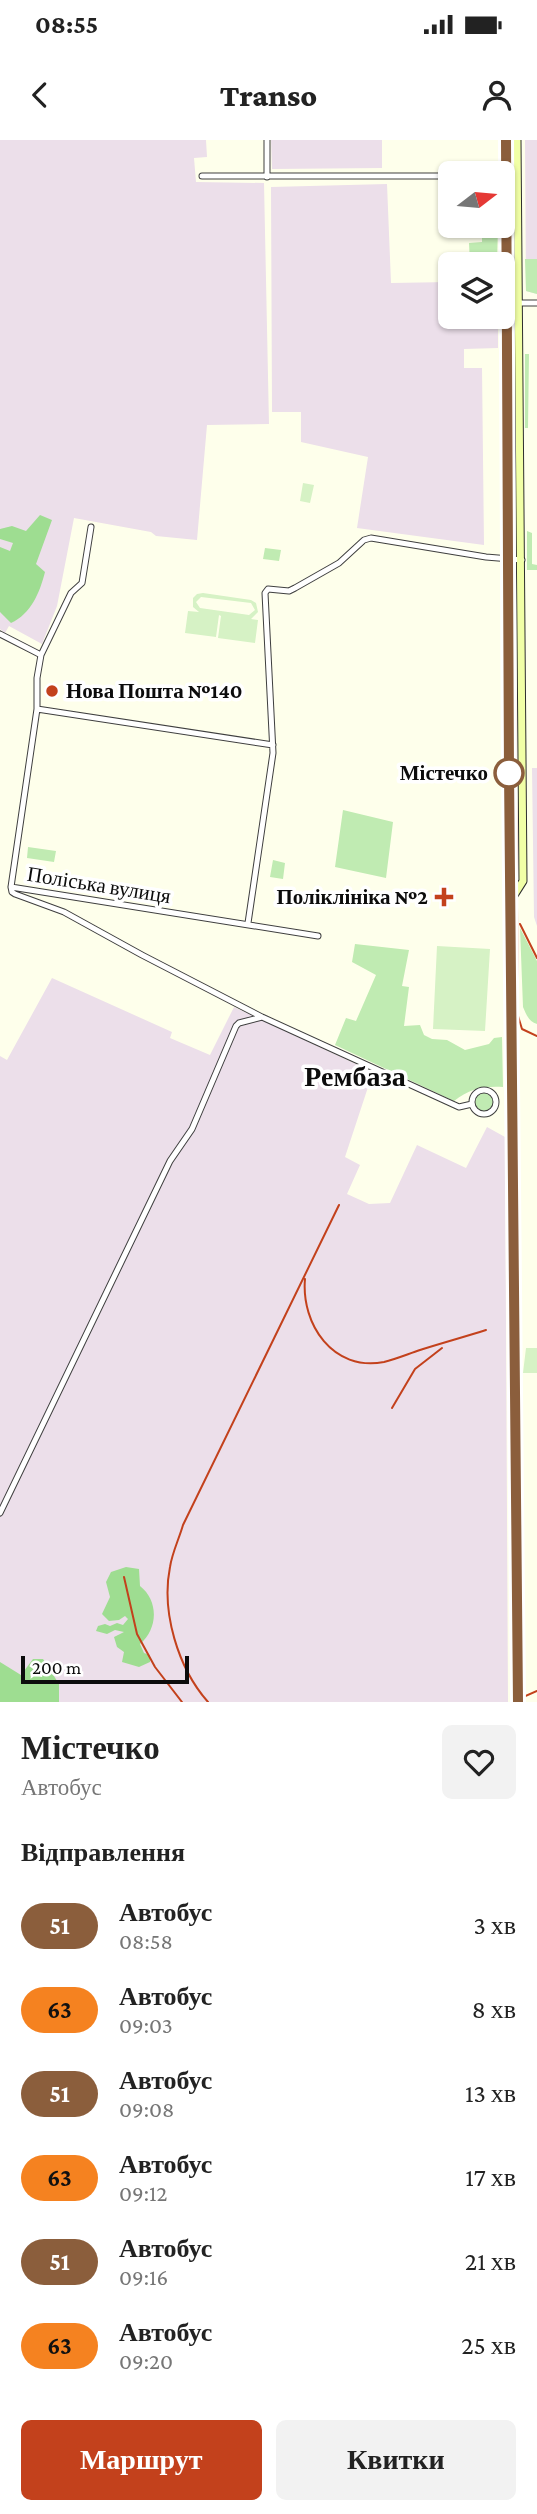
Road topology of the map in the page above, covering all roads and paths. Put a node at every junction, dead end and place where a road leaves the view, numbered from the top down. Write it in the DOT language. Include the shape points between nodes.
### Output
graph roads {
  1 [pos="267,140"];
  2 [pos="506,140"];
  3 [pos="517,140"];
  4 [pos="505,161"];
  5 [pos="202,176"];
  6 [pos="438,176"];
  7 [pos="517,176"];
  8 [pos="267,177"];
  9 [pos="515,303"];
  10 [pos="520,303"];
  11 [pos="537,303"];
  12 [pos="507,329"];
  13 [pos="91,527"];
  14 [pos="508,559"];
  15 [pos="522,560"];
  16 [pos="0,634"];
  17 [pos="41,655"];
  18 [pos="37,709"];
  19 [pos="272,745"];
  20 [pos="10,887"];
  21 [pos="510,900"];
  22 [pos="248,923"];
  23 [pos="318,936"];
  24 [pos="262,1017"];
  25 [pos="472,1104"];
  26 [pos="497,1104"];
  27 [pos="513,1104"];
  28 [pos="0,1513"];
  29 [pos="518,1702"];
  1 -- 8 [label="street"];
  2 -- 4 [label="main road"];
  3 -- 7 [label="main road"];
  5 -- 8 [label="street"];
  6 -- 8 [label="street"];
  7 -- 10 [label="main road"];
  9 -- 10 [label="street"];
  10 -- 11 [label="street"];
  10 -- 15 [label="main road"];
  12 -- 14 [label="main road"];
  13 -- 17 [label="street, Поліська вулиця" via="82,583 71,593"];
  14 -- 15 [label="street"];
  14 -- 19 [label="street" via="372,538 289,591 268,589"];
  14 -- 21 [label="main road"];
  15 -- 21 [label="main road" via="523,881"];
  16 -- 17 [label="street"];
  17 -- 18 [label="street, Поліська вулиця"];
  18 -- 19 [label="street"];
  18 -- 20 [label="street, Поліська вулиця"];
  19 -- 22 [label="street"];
  20 -- 22 [label="street, Поліська вулиця"];
  20 -- 24 [label="street" via="12,892 64,912"];
  21 -- 27 [label="main road"];
  22 -- 23 [label="street, Поліська вулиця"];
  24 -- 25 [label="street" via="459,1107"];
  24 -- 28 [label="street" via="236,1026 191,1129 170,1161"];
  25 -- 26 [label="street" via="483,1114 492,1112"];
  25 -- 26 [label="street" via="477,1092 486,1090 494,1094"];
  26 -- 27 [label="street"];
  27 -- 29 [label="main road"];
}
